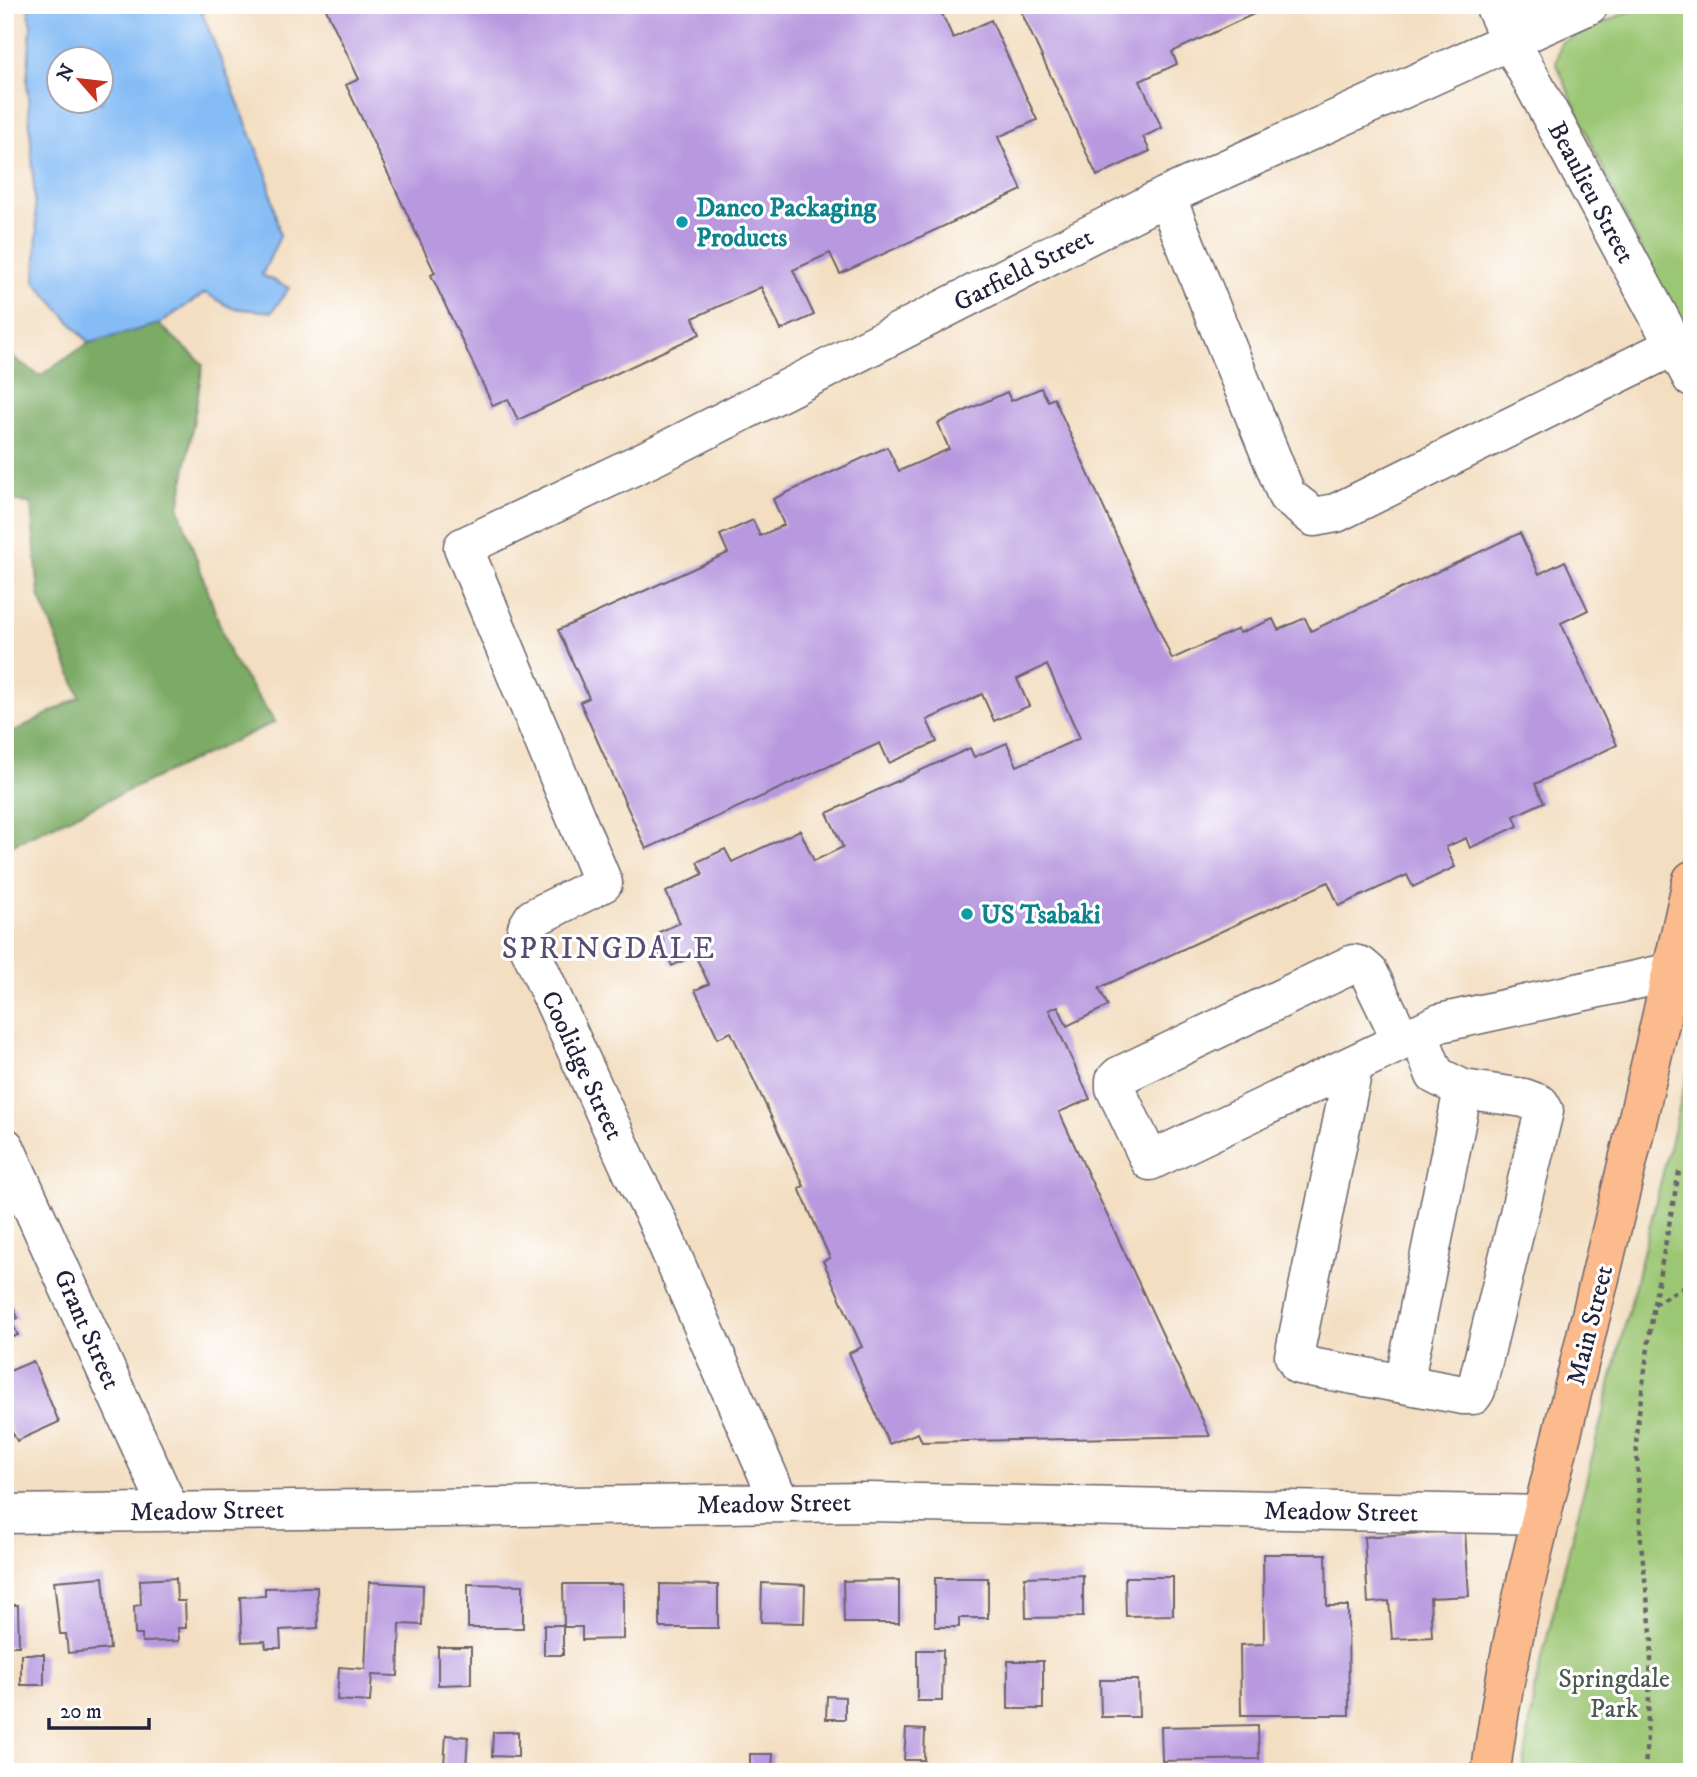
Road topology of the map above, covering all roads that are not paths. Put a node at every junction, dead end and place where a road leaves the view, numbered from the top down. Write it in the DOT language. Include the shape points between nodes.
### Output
graph roads {
  1 [pos="1494,5"];
  2 [pos="1589,5"];
  3 [pos="1511,42"];
  4 [pos="1166,196"];
  5 [pos="1683,362"];
  6 [pos="464,546"];
  7 [pos="1692,880"];
  8 [pos="1672,972"];
  9 [pos="1410,1037"];
  10 [pos="1354,1064"];
  11 [pos="1463,1089"];
  12 [pos="5,1147"];
  13 [pos="1404,1384"];
  14 [pos="780,1503"];
  15 [pos="170,1511"];
  16 [pos="5,1514"];
  17 [pos="1542,1515"];
  18 [pos="1491,1772"];
  1 -- 3 [label="street, Beaulieu Street"];
  2 -- 3 [label="street, Garfield Street"];
  3 -- 4 [label="street, Garfield Street"];
  3 -- 5 [label="street, Beaulieu Street"];
  4 -- 5 [label="street" via="1287,496 1314,517 1336,513"];
  4 -- 6 [label="street, Garfield Street" via="657,455"];
  6 -- 14 [label="street, Coolidge Street" via="603,883 533,918 525,938 654,1213"];
  7 -- 8 [label="main road, Main Street"];
  8 -- 9 [label="street" via="1440,1023"];
  8 -- 17 [label="main road, Main Street"];
  9 -- 10 [label="street"];
  9 -- 10 [label="street" via="1369,974 1353,964 1119,1076 1115,1088 1150,1161"];
  9 -- 11 [label="street" via="1435,1075"];
  10 -- 13 [label="street" via="1294,1356 1299,1365"];
  11 -- 13 [label="street"];
  11 -- 13 [label="street" via="1524,1098 1540,1104 1544,1111 1476,1390 1473,1395 1463,1395"];
  12 -- 15 [label="street, Grant Street"];
  14 -- 15 [label="street, Meadow Street"];
  14 -- 17 [label="street, Meadow Street"];
  15 -- 16 [label="street, Meadow Street"];
  17 -- 18 [label="main road, Main Street" via="1500,1701"];
}
